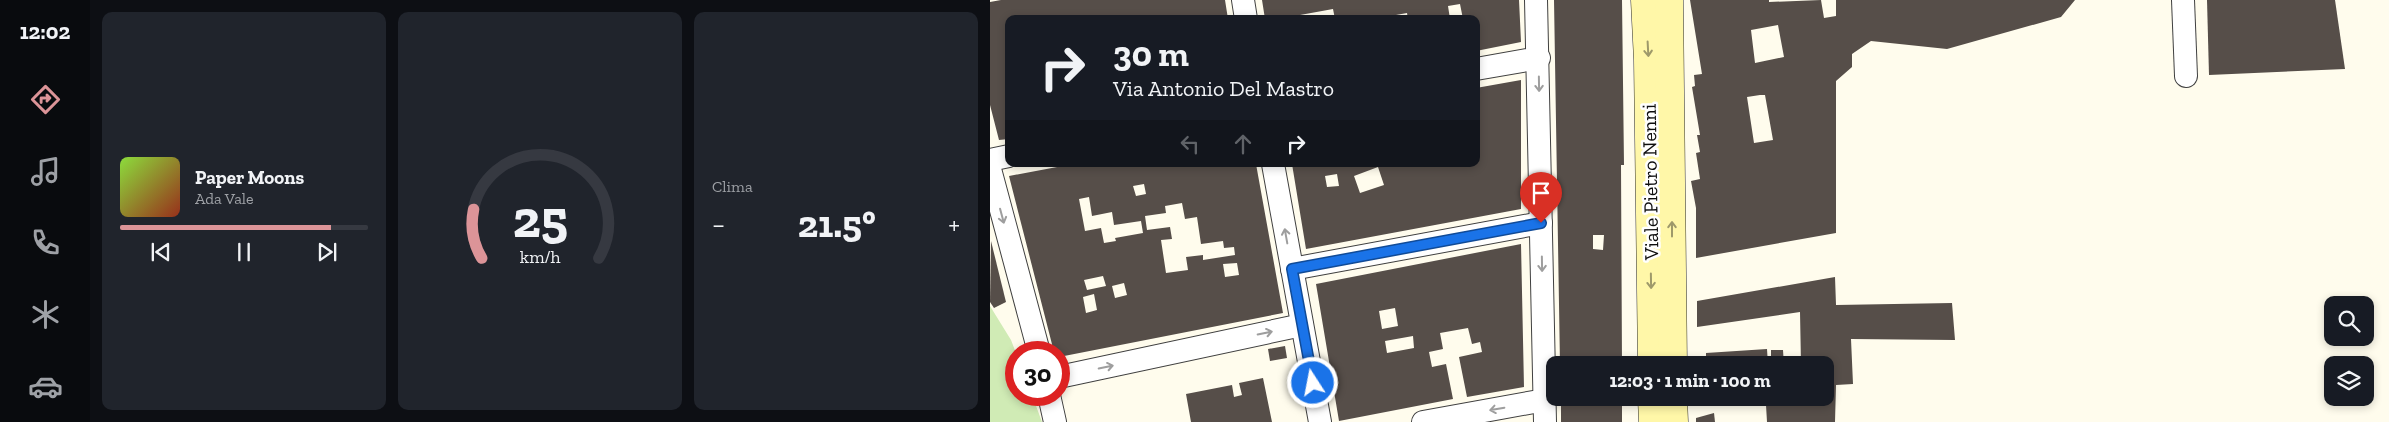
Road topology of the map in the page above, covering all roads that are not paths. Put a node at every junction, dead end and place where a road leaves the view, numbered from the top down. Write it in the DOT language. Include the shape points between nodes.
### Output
graph roads {
  1 [pos="1243,0"];
  2 [pos="1536,0"];
  3 [pos="1645,0"];
  4 [pos="1670,0"];
  5 [pos="2183,0"];
  6 [pos="1245,15"];
  7 [pos="1539,58"];
  8 [pos="1480,68"];
  9 [pos="2186,76"];
  10 [pos="1005,157"];
  11 [pos="990,160"];
  12 [pos="1274,167"];
  13 [pos="990,169"];
  14 [pos="1541,223"];
  15 [pos="1292,269"];
  16 [pos="1302,326"];
  17 [pos="1036,341"];
  18 [pos="1652,356"];
  19 [pos="1673,356"];
  20 [pos="1070,375"];
  21 [pos="1051,406"];
  22 [pos="1652,406"];
  23 [pos="1673,406"];
  24 [pos="1545,411"];
  25 [pos="1055,422"];
  26 [pos="1320,422"];
  27 [pos="1423,422"];
  28 [pos="1652,422"];
  29 [pos="1674,422"];
  1 -- 6 [label="street"];
  2 -- 7 [label="street"];
  3 -- 18 [label="main road, Viale Pietro Nenni, one-way"];
  19 -- 4 [label="main road, Viale Pietro Nenni, one-way"];
  5 -- 9 [label="street"];
  7 -- 8 [label="street"];
  7 -- 14 [label="street, one-way"];
  10 -- 11 [label="street"];
  15 -- 12 [label="street, one-way"];
  13 -- 17 [label="street, one-way"];
  14 -- 15 [label="street"];
  14 -- 24 [label="street, one-way"];
  15 -- 16 [label="street"];
  20 -- 16 [label="street, one-way"];
  16 -- 26 [label="street"];
  21 -- 25 [label="street"];
  22 -- 28 [label="main road"];
  23 -- 29 [label="main road"];
  24 -- 27 [label="street, one-way"];
}
